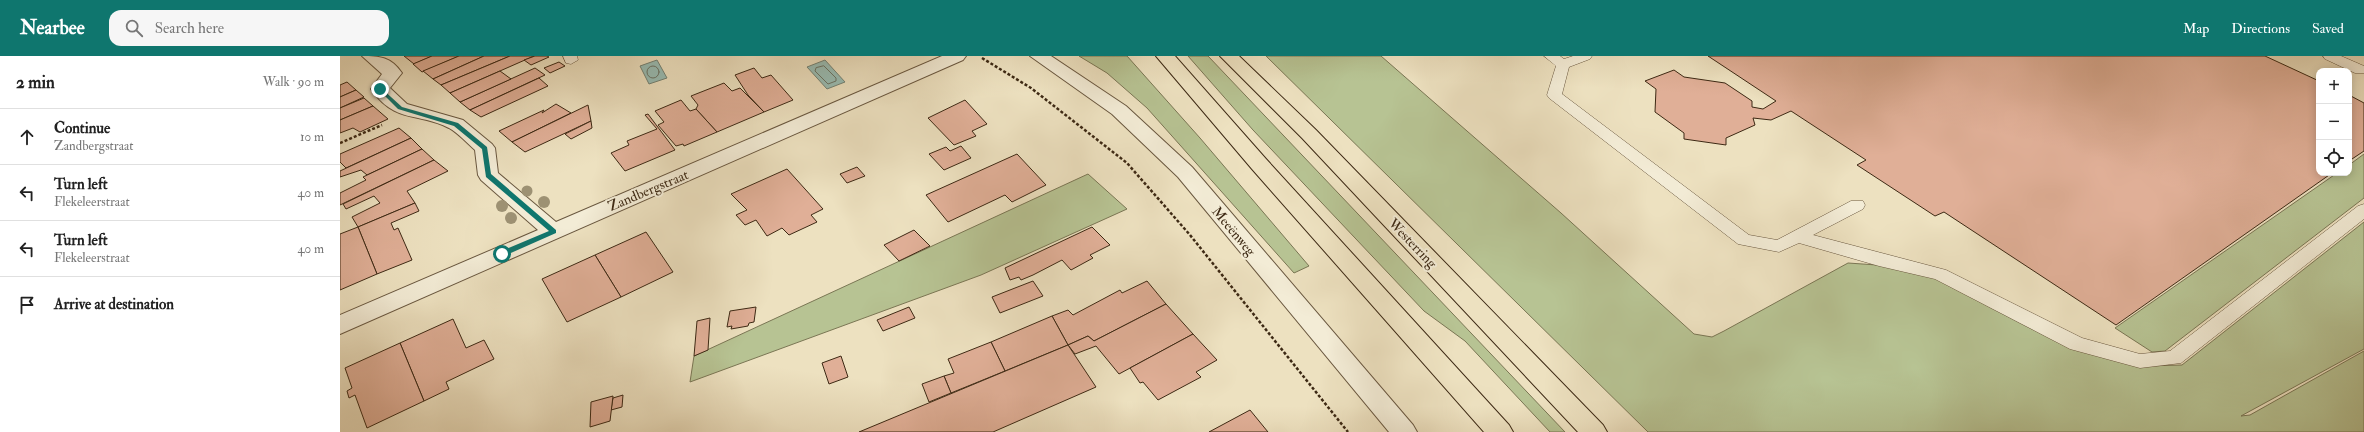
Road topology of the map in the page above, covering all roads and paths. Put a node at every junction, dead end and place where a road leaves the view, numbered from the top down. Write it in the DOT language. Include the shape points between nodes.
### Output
graph roads {
  1 [pos="372,56"];
  2 [pos="957,56"];
  3 [pos="979,56"];
  4 [pos="1039,56"];
  5 [pos="1165,56"];
  6 [pos="1229,56"];
  7 [pos="1585,56"];
  8 [pos="2330,56"];
  9 [pos="1557,61"];
  10 [pos="2360,70"];
  11 [pos="413,111"];
  12 [pos="340,143"];
  13 [pos="1857,205"];
  14 [pos="2364,210"];
  15 [pos="553,231"];
  16 [pos="1798,237"];
  17 [pos="340,325"];
  18 [pos="1348,432"];
  19 [pos="1404,432"];
  20 [pos="1500,432"];
  21 [pos="1594,432"];
  1 -- 11 [label="street" via="394,73 380,89 400,108"];
  2 -- 15 [label="street, Zandbergstraat"];
  3 -- 18 [label="path" via="1031,88 1127,163 1190,235"];
  4 -- 19 [label="street, Meeënweg" via="1119,110 1185,172"];
  5 -- 20 [label="highway"];
  6 -- 21 [label="highway, Westerring" via="1309,134"];
  7 -- 9 [label="lane"];
  8 -- 10 [label="lane"];
  9 -- 16 [label="lane" via="1554,95 1744,240 1779,246"];
  11 -- 12 [label="path"];
  11 -- 15 [label="street" via="456,124 485,148 488,175"];
  13 -- 16 [label="lane"];
  14 -- 16 [label="lane" via="2174,358 2140,361 2077,344 1940,274 1878,260"];
  15 -- 17 [label="street, Zandbergstraat"];
}
